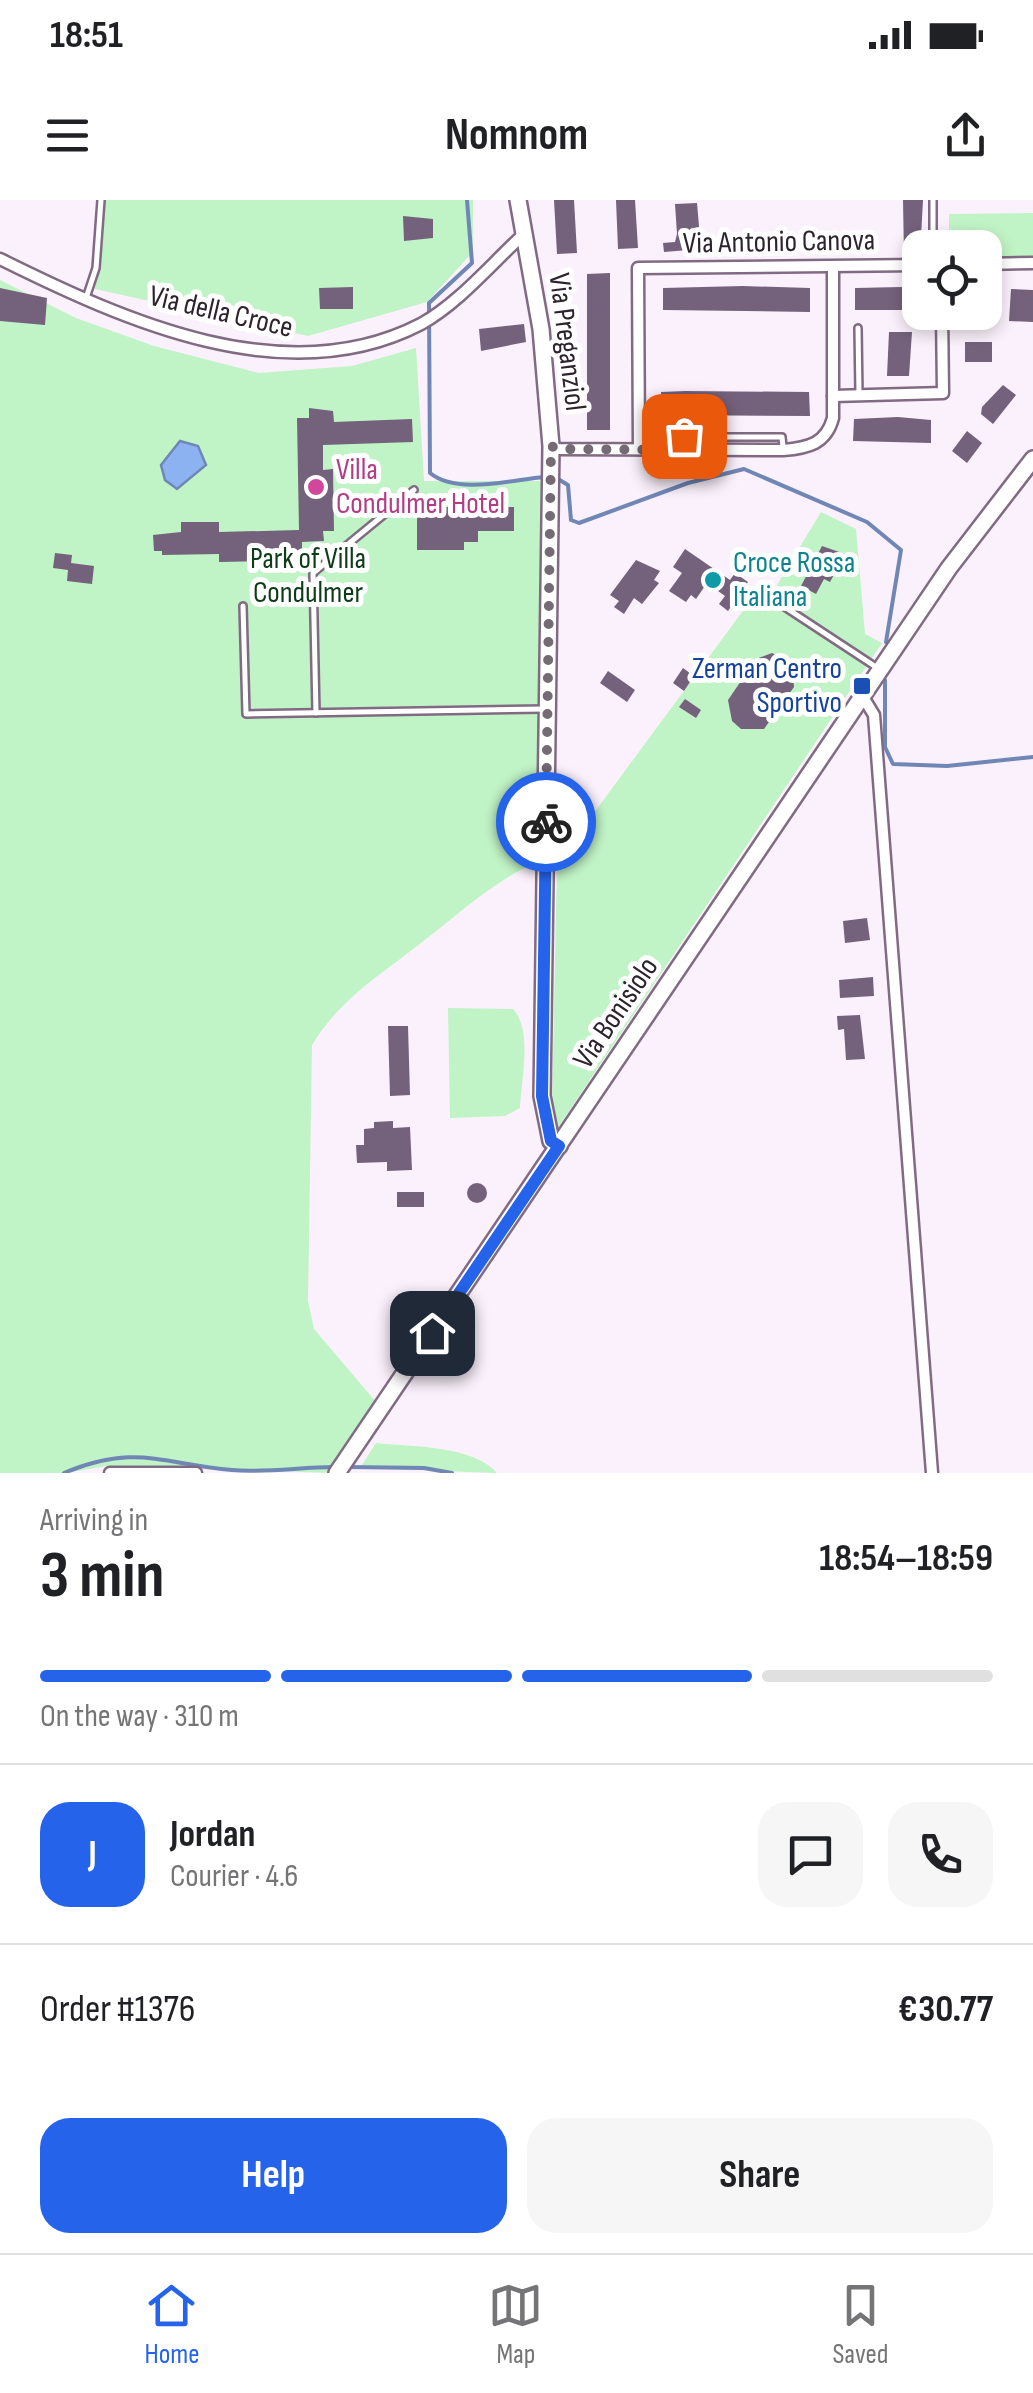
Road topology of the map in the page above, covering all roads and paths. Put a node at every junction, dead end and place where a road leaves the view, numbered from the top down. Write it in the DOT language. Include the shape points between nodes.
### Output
graph roads {
  1 [pos="102,200"];
  2 [pos="933,200"];
  3 [pos="522,204"];
  4 [pos="933,230"];
  5 [pos="524,234"];
  6 [pos="0,259"];
  7 [pos="1033,263"];
  8 [pos="1002,264"];
  9 [pos="902,265"];
  10 [pos="833,267"];
  11 [pos="85,301"];
  12 [pos="858,328"];
  13 [pos="942,330"];
  14 [pos="859,395"];
  15 [pos="833,396"];
  16 [pos="638,449"];
  17 [pos="554,450"];
  18 [pos="1033,459"];
  19 [pos="414,490"];
  20 [pos="774,600"];
  21 [pos="244,606"];
  22 [pos="880,670"];
  23 [pos="862,697"];
  24 [pos="548,708"];
  25 [pos="316,713"];
  26 [pos="559,1146"];
  27 [pos="110,1473"];
  28 [pos="196,1473"];
  29 [pos="337,1473"];
  30 [pos="932,1473"];
  1 -- 11 [label="lane" via="96,268"];
  2 -- 4 [label="lane"];
  3 -- 5 [label="main road, Via Preganziol"];
  5 -- 11 [label="street, Via della Croce" via="420,324 341,351 302,356 150,324"];
  5 -- 17 [label="main road, Via Preganziol"];
  6 -- 11 [label="street, Via della Croce"];
  7 -- 8 [label="street"];
  9 -- 10 [label="street, Via Antonio Canova"];
  10 -- 15 [label="street"];
  10 -- 16 [label="street, Via Antonio Canova" via="638,268"];
  12 -- 14 [label="lane"];
  13 -- 14 [label="street" via="943,393"];
  14 -- 15 [label="street"];
  15 -- 16 [label="street" via="824,438 805,449"];
  16 -- 17 [label="street"];
  17 -- 24 [label="main road, Via Preganziol"];
  18 -- 22 [label="main road, Via Bonisiolo"];
  19 -- 25 [label="lane" via="314,573"];
  20 -- 22 [label="lane"];
  21 -- 25 [label="lane" via="246,714"];
  22 -- 23 [label="main road, Via Bonisiolo"];
  23 -- 26 [label="main road, Via Bonisiolo"];
  23 -- 30 [label="street" via="874,715"];
  24 -- 25 [label="lane"];
  24 -- 26 [label="main road, Via Preganziol" via="542,1096 551,1141"];
  26 -- 29 [label="main road, Via Bonisiolo"];
  27 -- 28 [label="street"];
}
